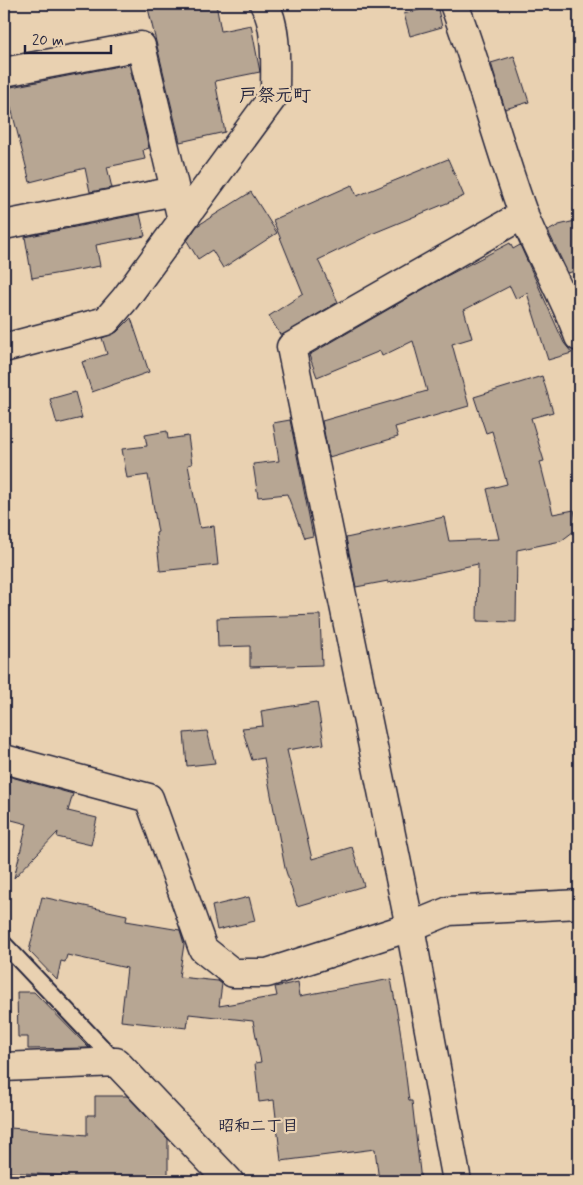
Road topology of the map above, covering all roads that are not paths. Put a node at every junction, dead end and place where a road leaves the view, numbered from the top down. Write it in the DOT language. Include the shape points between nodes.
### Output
graph roads {
  1 [pos="264,4"];
  2 [pos="454,4"];
  3 [pos="4,72"];
  4 [pos="175,191"];
  5 [pos="524,214"];
  6 [pos="182,220"];
  7 [pos="4,225"];
  8 [pos="579,337"];
  9 [pos="4,348"];
  10 [pos="4,759"];
  11 [pos="579,904"];
  12 [pos="410,927"];
  13 [pos="4,944"];
  14 [pos="116,1062"];
  15 [pos="4,1067"];
  16 [pos="229,1181"];
  17 [pos="457,1181"];
  1 -- 6 [label="street" via="269,12 275,55 275,94"];
  2 -- 5 [label="street"];
  3 -- 4 [label="street" via="141,46"];
  4 -- 6 [label="street"];
  4 -- 7 [label="street"];
  5 -- 8 [label="street" via="569,308"];
  5 -- 12 [label="street" via="292,347"];
  6 -- 9 [label="street" via="106,322"];
  10 -- 12 [label="street" via="149,798 203,949 233,973 267,973"];
  11 -- 12 [label="street" via="449,911"];
  12 -- 17 [label="street"];
  13 -- 14 [label="lane"];
  14 -- 15 [label="street"];
  14 -- 16 [label="street"];
}
